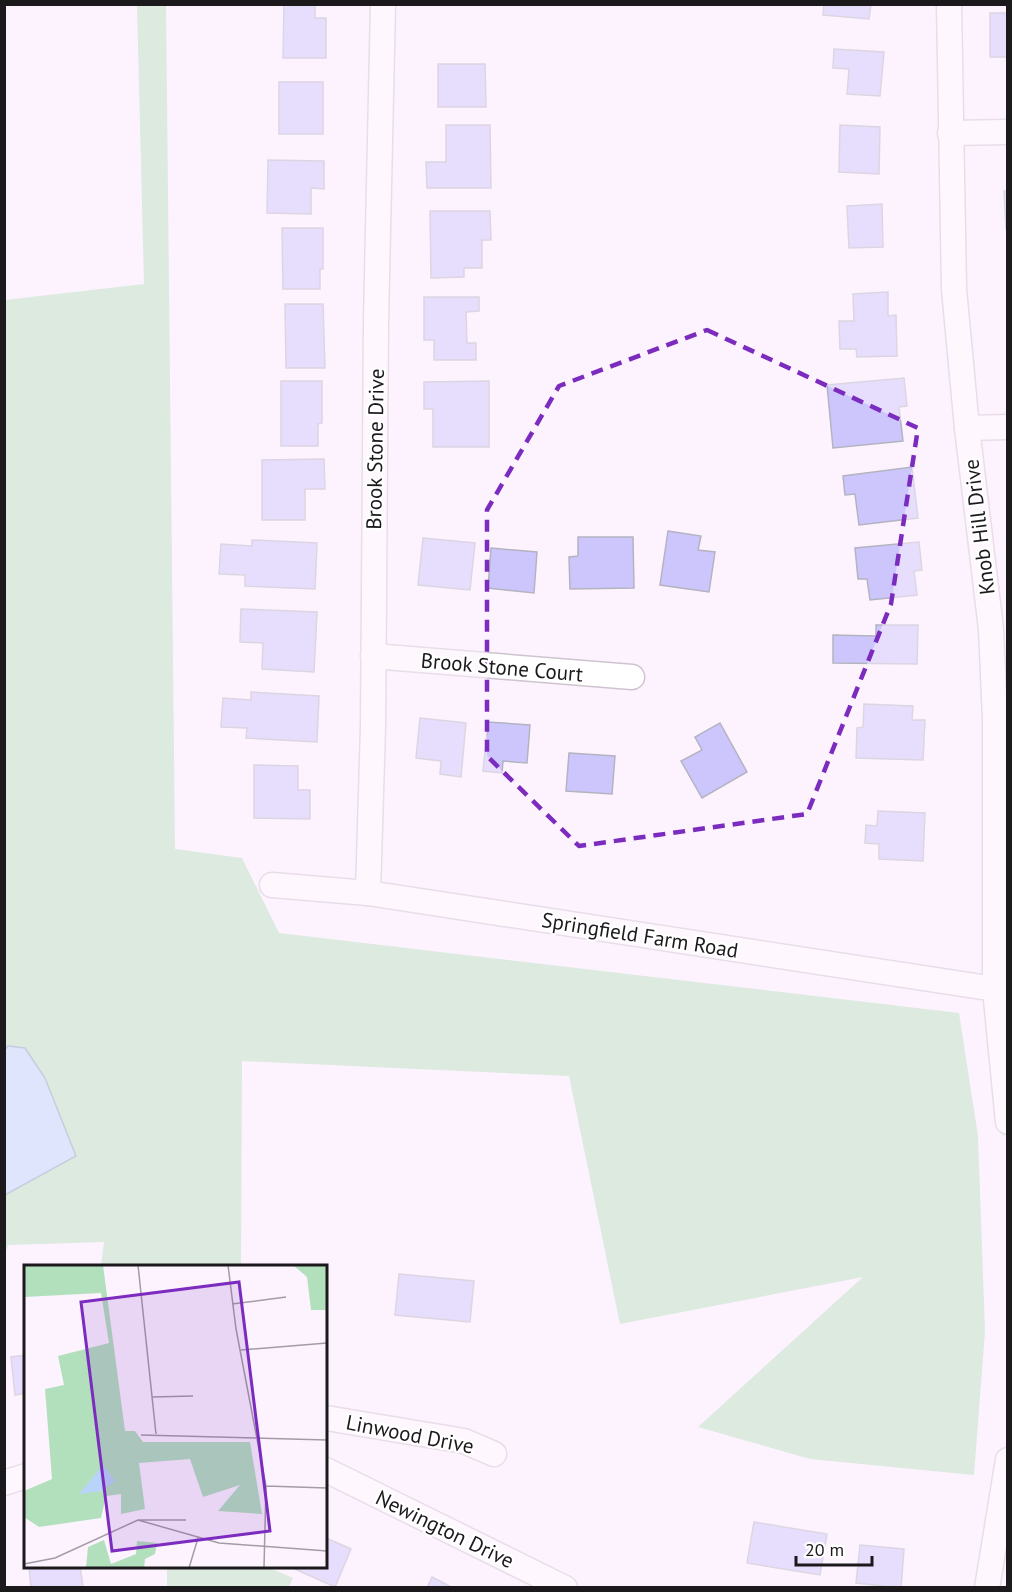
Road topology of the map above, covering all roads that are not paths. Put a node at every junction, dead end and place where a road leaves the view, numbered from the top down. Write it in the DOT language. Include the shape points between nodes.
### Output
graph roads {
  1 [pos="383,4"];
  2 [pos="949,4"];
  3 [pos="1008,132"];
  4 [pos="950,133"];
  5 [pos="1008,427"];
  6 [pos="968,428"];
  7 [pos="373,656"];
  8 [pos="632,677"];
  9 [pos="272,885"];
  10 [pos="368,893"];
  11 [pos="1002,989"];
  12 [pos="1008,1122"];
  13 [pos="327,1418"];
  14 [pos="494,1454"];
  15 [pos="1008,1460"];
  16 [pos="327,1470"];
  17 [pos="24,1477"];
  18 [pos="4,1483"];
  19 [pos="558,1586"];
  20 [pos="987,1587"];
  1 -- 7 [label="street, Brook Stone Drive"];
  2 -- 4 [label="street, Knob Hill Drive"];
  3 -- 4 [label="street"];
  4 -- 6 [label="street, Knob Hill Drive" via="954,289"];
  5 -- 6 [label="street"];
  6 -- 11 [label="street, Knob Hill Drive" via="991,629"];
  7 -- 8 [label="street, Brook Stone Court"];
  7 -- 10 [label="street, Brook Stone Drive"];
  9 -- 10 [label="street, Springfield Farm Road"];
  10 -- 11 [label="street, Springfield Farm Road"];
  11 -- 12 [label="street, Knob Hill Drive"];
  13 -- 14 [label="street, Linwood Drive" via="464,1441"];
  15 -- 20 [label="street"];
  16 -- 19 [label="street, Newington Drive"];
  17 -- 18 [label="street"];
}
